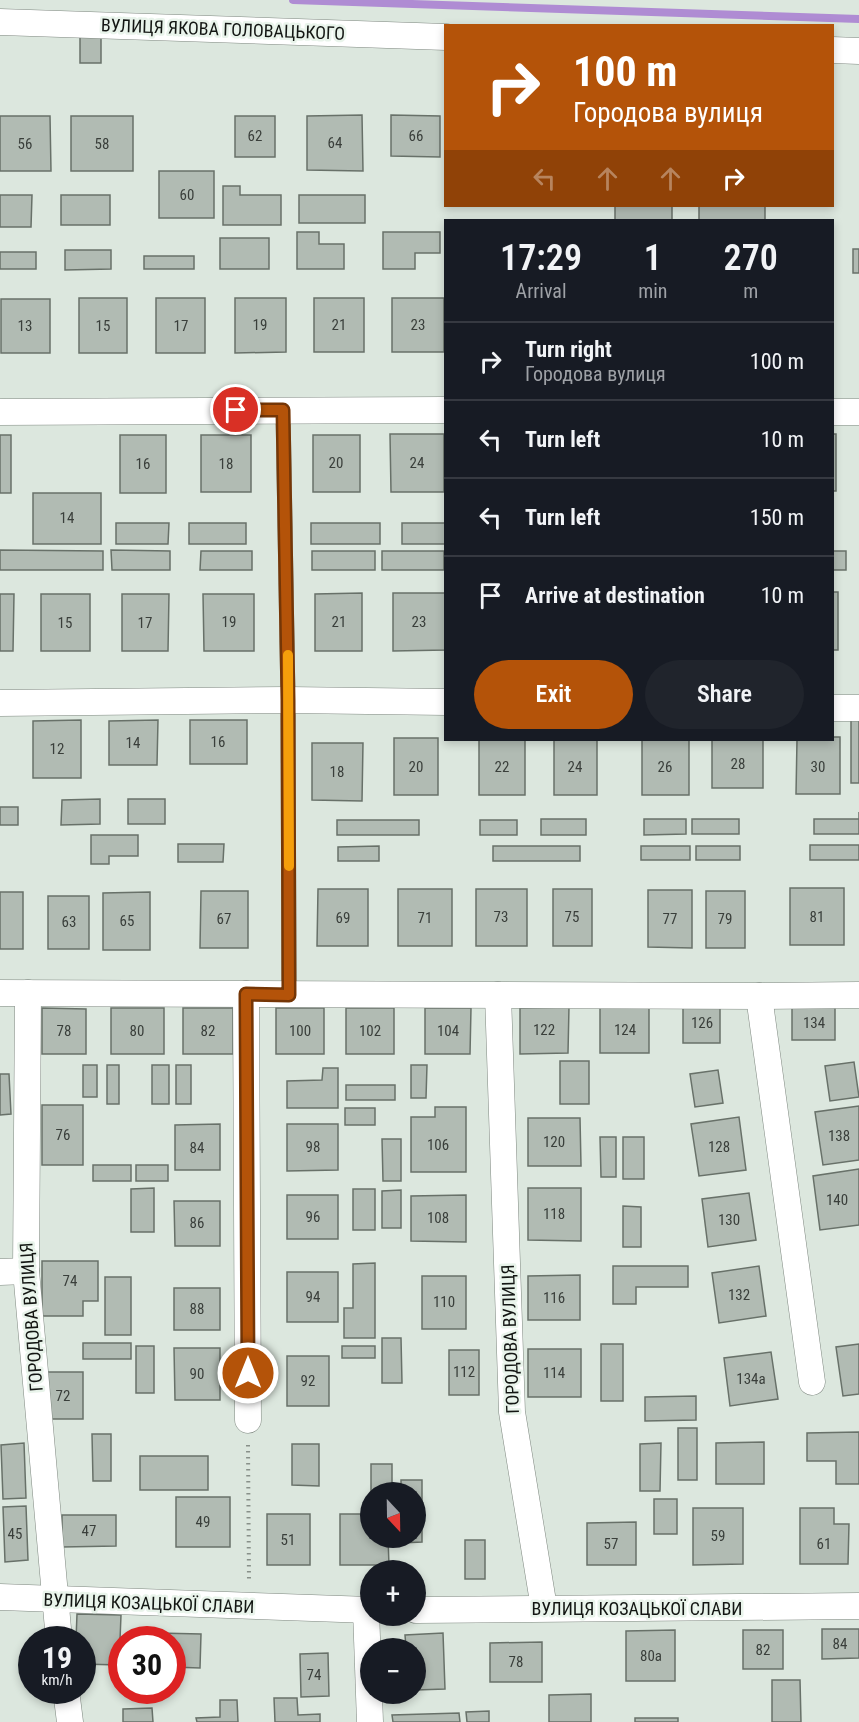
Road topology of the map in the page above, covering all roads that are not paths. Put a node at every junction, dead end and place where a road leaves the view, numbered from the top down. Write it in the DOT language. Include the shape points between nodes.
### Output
graph roads {
  1 [pos="0,22"];
  2 [pos="444,37"];
  3 [pos="834,50"];
  4 [pos="859,51"];
  5 [pos="283,410"];
  6 [pos="444,411"];
  7 [pos="0,412"];
  8 [pos="834,412"];
  9 [pos="859,412"];
  10 [pos="288,700"];
  11 [pos="444,702"];
  12 [pos="0,703"];
  13 [pos="834,708"];
  14 [pos="859,708"];
  15 [pos="0,993"];
  16 [pos="28,993"];
  17 [pos="246,994"];
  18 [pos="289,995"];
  19 [pos="498,995"];
  20 [pos="859,995"];
  21 [pos="759,996"];
  22 [pos="26,1271"];
  23 [pos="0,1272"];
  24 [pos="812,1382"];
  25 [pos="248,1420"];
  26 [pos="0,1597"];
  27 [pos="54,1599"];
  28 [pos="859,1606"];
  29 [pos="544,1608"];
  30 [pos="360,1610"];
  31 [pos="426,1610"];
  32 [pos="57,1626"];
  33 [pos="368,1626"];
  34 [pos="68,1704"];
  35 [pos="70,1722"];
  36 [pos="369,1722"];
  1 -- 2 [label="street, ВУЛИЦЯ ЯКОВА ГОЛОВАЦЬКОГО"];
  3 -- 4 [label="street"];
  5 -- 6 [label="street"];
  5 -- 7 [label="street"];
  5 -- 10 [label="lane"];
  8 -- 9 [label="street"];
  10 -- 11 [label="street"];
  10 -- 12 [label="street"];
  10 -- 18 [label="lane"];
  13 -- 14 [label="street"];
  15 -- 16 [label="street"];
  16 -- 17 [label="street"];
  16 -- 22 [label="street, ГОРОДОВА ВУЛИЦЯ"];
  17 -- 18 [label="street"];
  17 -- 25 [label="street"];
  18 -- 19 [label="street"];
  19 -- 21 [label="street"];
  19 -- 29 [label="street, ГОРОДОВА ВУЛИЦЯ" via="512,1413"];
  20 -- 21 [label="street"];
  21 -- 24 [label="street"];
  22 -- 23 [label="street"];
  22 -- 27 [label="street, ГОРОДОВА ВУЛИЦЯ"];
  26 -- 27 [label="street, ВУЛИЦЯ КОЗАЦЬКОЇ СЛАВИ"];
  27 -- 30 [label="street, ВУЛИЦЯ КОЗАЦЬКОЇ СЛАВИ"];
  27 -- 32 [label="street, ГОРОДОВА ВУЛИЦЯ"];
  28 -- 29 [label="street, ВУЛИЦЯ КОЗАЦЬКОЇ СЛАВИ"];
  29 -- 31 [label="street, ВУЛИЦЯ КОЗАЦЬКОЇ СЛАВИ"];
  33 -- 36 [label="street"];
  34 -- 35 [label="street"];
}
